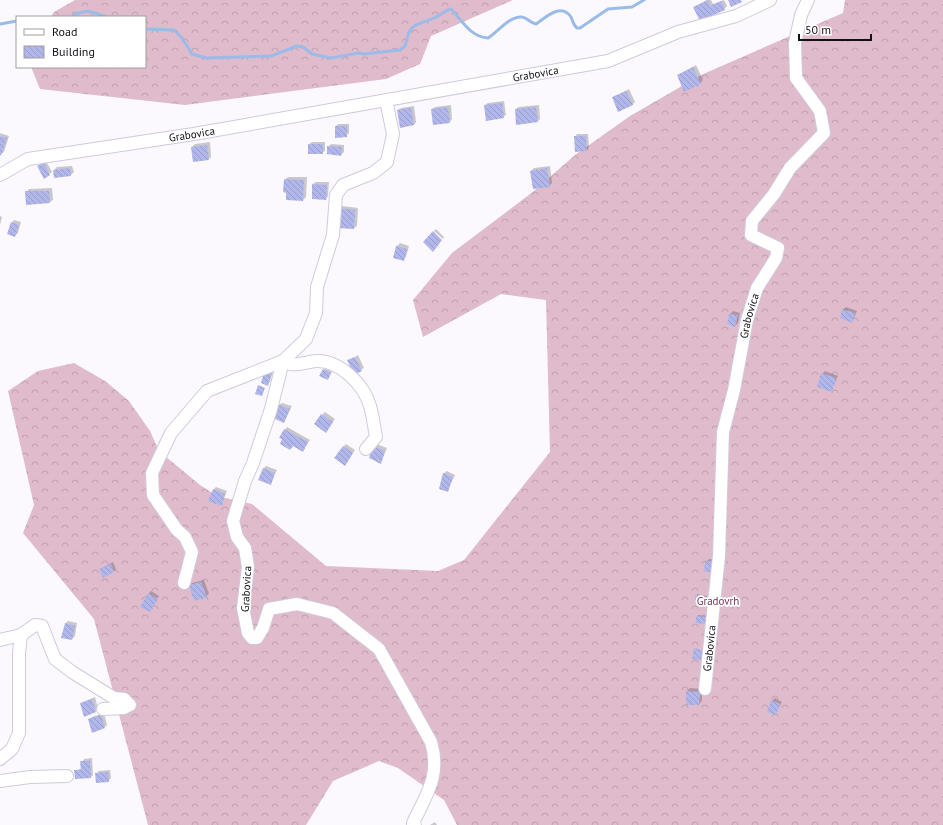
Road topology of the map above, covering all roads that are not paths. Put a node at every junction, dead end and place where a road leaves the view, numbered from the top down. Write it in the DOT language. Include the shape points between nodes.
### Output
graph roads {
  1 [pos="770,0"];
  2 [pos="808,0"];
  3 [pos="386,100"];
  4 [pos="0,175"];
  5 [pos="283,361"];
  6 [pos="366,449"];
  7 [pos="184,583"];
  8 [pos="21,635"];
  9 [pos="0,640"];
  10 [pos="705,689"];
  11 [pos="103,709"];
  12 [pos="0,759"];
  13 [pos="67,776"];
  14 [pos="0,781"];
  15 [pos="415,825"];
  1 -- 3 [label="street, Grabovica" via="760,7 678,32 608,61"];
  2 -- 10 [label="street, Grabovica" via="800,15 795,43 796,78 820,111 824,133 790,168 774,194 752,221 751,235 778,248 776,258 757,288 747,320 723,432 719,556"];
  3 -- 4 [label="street, Grabovica" via="194,134 28,159"];
  3 -- 5 [label="street" via="393,134 387,162 374,174 343,185 336,195 333,235 317,287 316,313 306,339"];
  5 -- 6 [label="street" via="286,364 297,365 317,361 332,363 361,388 370,406 376,437"];
  5 -- 7 [label="street" via="208,391 171,433 152,473 153,495 177,530 185,537 192,552"];
  5 -- 15 [label="street, Grabovica" via="271,409 253,463 244,481 233,521 237,537 245,548 248,567 243,608 248,633 252,638 257,638 269,609 296,604 333,613 380,650 428,737 435,757 435,769 428,792 413,823"];
  8 -- 9 [label="street"];
  8 -- 11 [label="street" via="35,625 42,626 55,659 102,691 114,698 124,699 130,705 124,708"];
  8 -- 12 [label="street" via="19,733 12,749"];
  13 -- 14 [label="street"];
}
